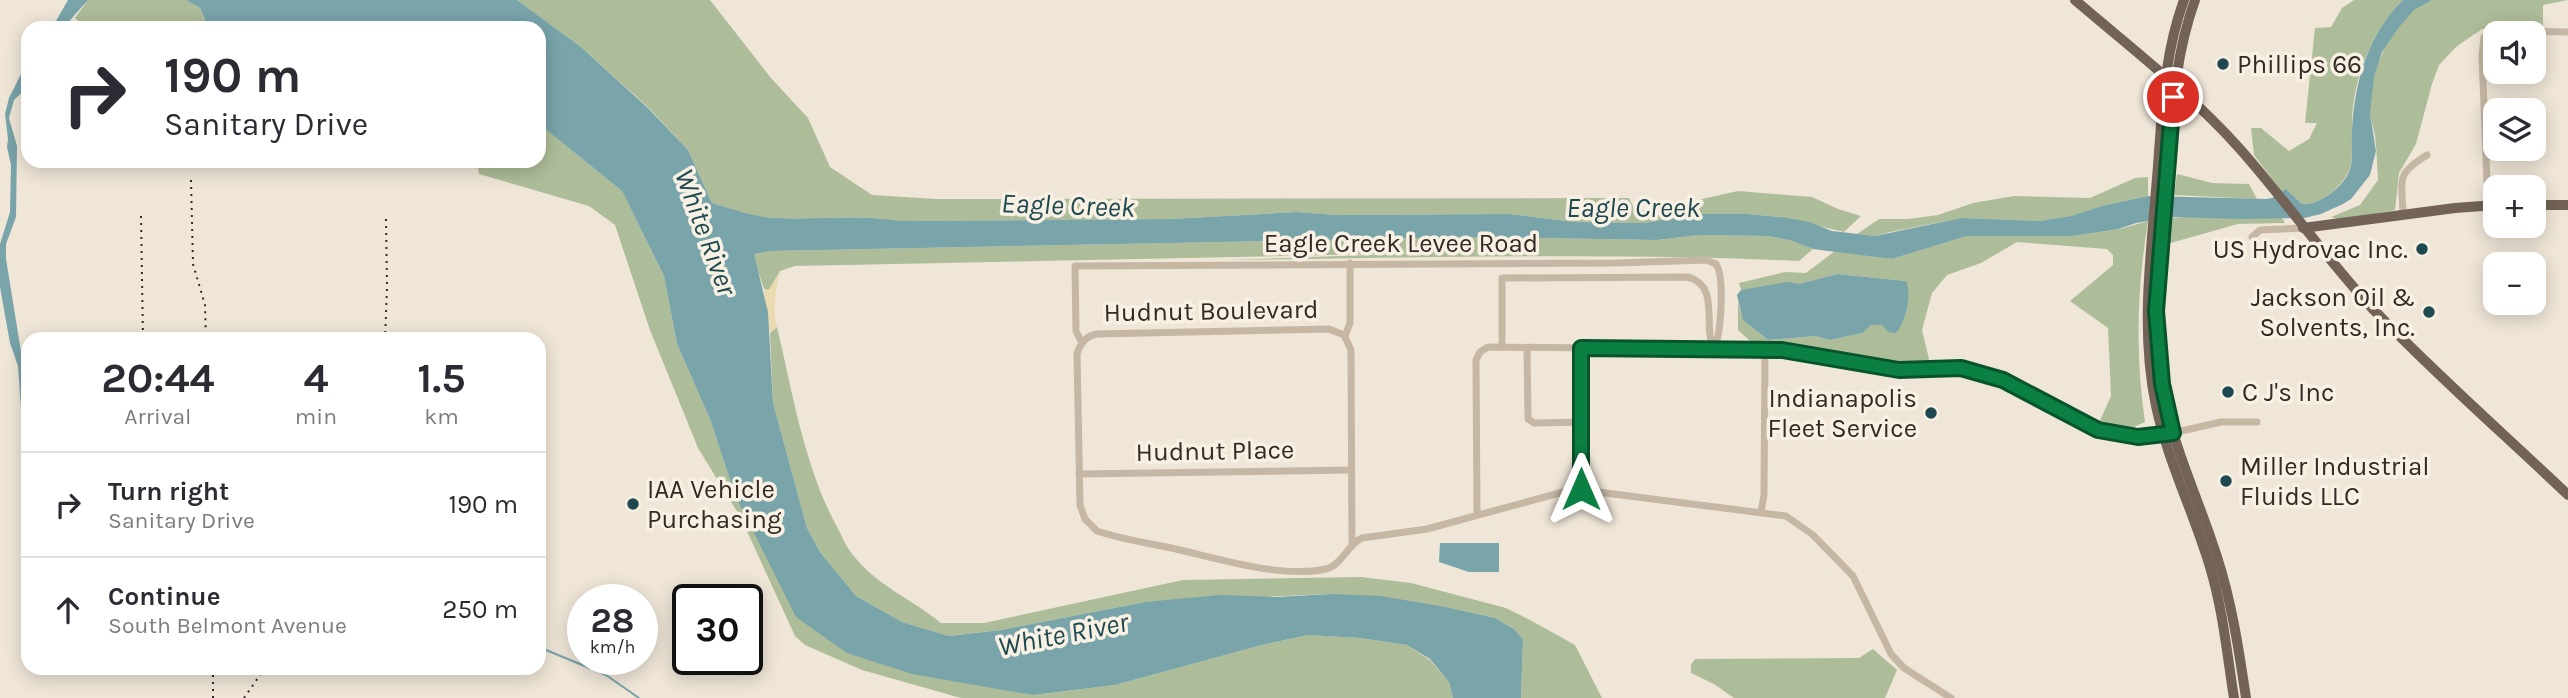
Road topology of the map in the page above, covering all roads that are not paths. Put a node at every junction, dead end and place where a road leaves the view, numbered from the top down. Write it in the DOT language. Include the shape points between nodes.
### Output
graph roads {
  1 [pos="2075,0"];
  2 [pos="2184,0"];
  3 [pos="2195,0"];
  4 [pos="2568,32"];
  5 [pos="2165,77"];
  6 [pos="2174,85"];
  7 [pos="2427,155"];
  8 [pos="2490,175"];
  9 [pos="2162,176"];
  10 [pos="2546,205"];
  11 [pos="2568,205"];
  12 [pos="2483,206"];
  13 [pos="2403,214"];
  14 [pos="2300,224"];
  15 [pos="2252,237"];
  16 [pos="1350,263"];
  17 [pos="1345,336"];
  18 [pos="1082,343"];
  19 [pos="1502,347"];
  20 [pos="1527,348"];
  21 [pos="1581,348"];
  22 [pos="1714,349"];
  23 [pos="1765,350"];
  24 [pos="1581,422"];
  25 [pos="2258,422"];
  26 [pos="2168,434"];
  27 [pos="1350,470"];
  28 [pos="1079,474"];
  29 [pos="1581,489"];
  30 [pos="2568,495"];
  31 [pos="1761,512"];
  32 [pos="1477,514"];
  33 [pos="1352,545"];
  34 [pos="1951,698"];
  35 [pos="2234,698"];
  36 [pos="2246,698"];
  1 -- 5 [label="main road"];
  2 -- 5 [label="main road"];
  3 -- 6 [label="main road"];
  4 -- 8 [label="street" via="2496,31 2483,40"];
  5 -- 6 [label="main road"];
  5 -- 9 [label="main road"];
  6 -- 9 [label="main road"];
  6 -- 14 [label="main road" via="2230,139"];
  7 -- 13 [label="street" via="2404,173"];
  9 -- 26 [label="main road" via="2156,311"];
  10 -- 11 [label="main road"];
  12 -- 13 [label="main road"];
  13 -- 14 [label="main road"];
  14 -- 15 [label="street" via="2260,230"];
  14 -- 30 [label="main road" via="2373,309"];
  16 -- 17 [label="street" via="1350,323"];
  16 -- 18 [label="street, Eagle Creek Levee Road" via="1075,266 1076,331"];
  16 -- 22 [label="street, Eagle Creek Levee Road" via="1711,260 1721,274 1719,339"];
  17 -- 18 [label="street, Hudnut Boulevard" via="1329,329 1096,334"];
  17 -- 27 [label="street, Hudnut Boulevard" via="1351,350"];
  18 -- 28 [label="street, Hudnut Boulevard" via="1077,354"];
  19 -- 20 [label="street"];
  19 -- 22 [label="street" via="1502,278 1688,277 1700,282 1707,294"];
  19 -- 32 [label="street" via="1483,349 1476,360"];
  20 -- 21 [label="street"];
  20 -- 24 [label="street" via="1529,421"];
  21 -- 22 [label="street"];
  21 -- 24 [label="street"];
  22 -- 23 [label="street"];
  23 -- 26 [label="street" via="1899,370 1952,367 1979,371 2094,429 2127,436"];
  23 -- 31 [label="street"];
  24 -- 29 [label="street"];
  25 -- 26 [label="street" via="2221,422"];
  26 -- 35 [label="main road" via="2224,621"];
  26 -- 36 [label="main road" via="2227,592"];
  27 -- 28 [label="street, Hudnut Place"];
  27 -- 33 [label="street, Hudnut Boulevard"];
  28 -- 33 [label="street, Hudnut Boulevard" via="1082,512 1090,525 1102,532 1278,571 1328,568"];
  29 -- 31 [label="street, Hudnut Boulevard"];
  29 -- 32 [label="street, Hudnut Boulevard"];
  31 -- 34 [label="street, Hudnut Boulevard" via="1786,516 1813,535 1853,576 1891,654 1904,668"];
  32 -- 33 [label="street, Hudnut Boulevard" via="1421,531 1362,538"];
}
